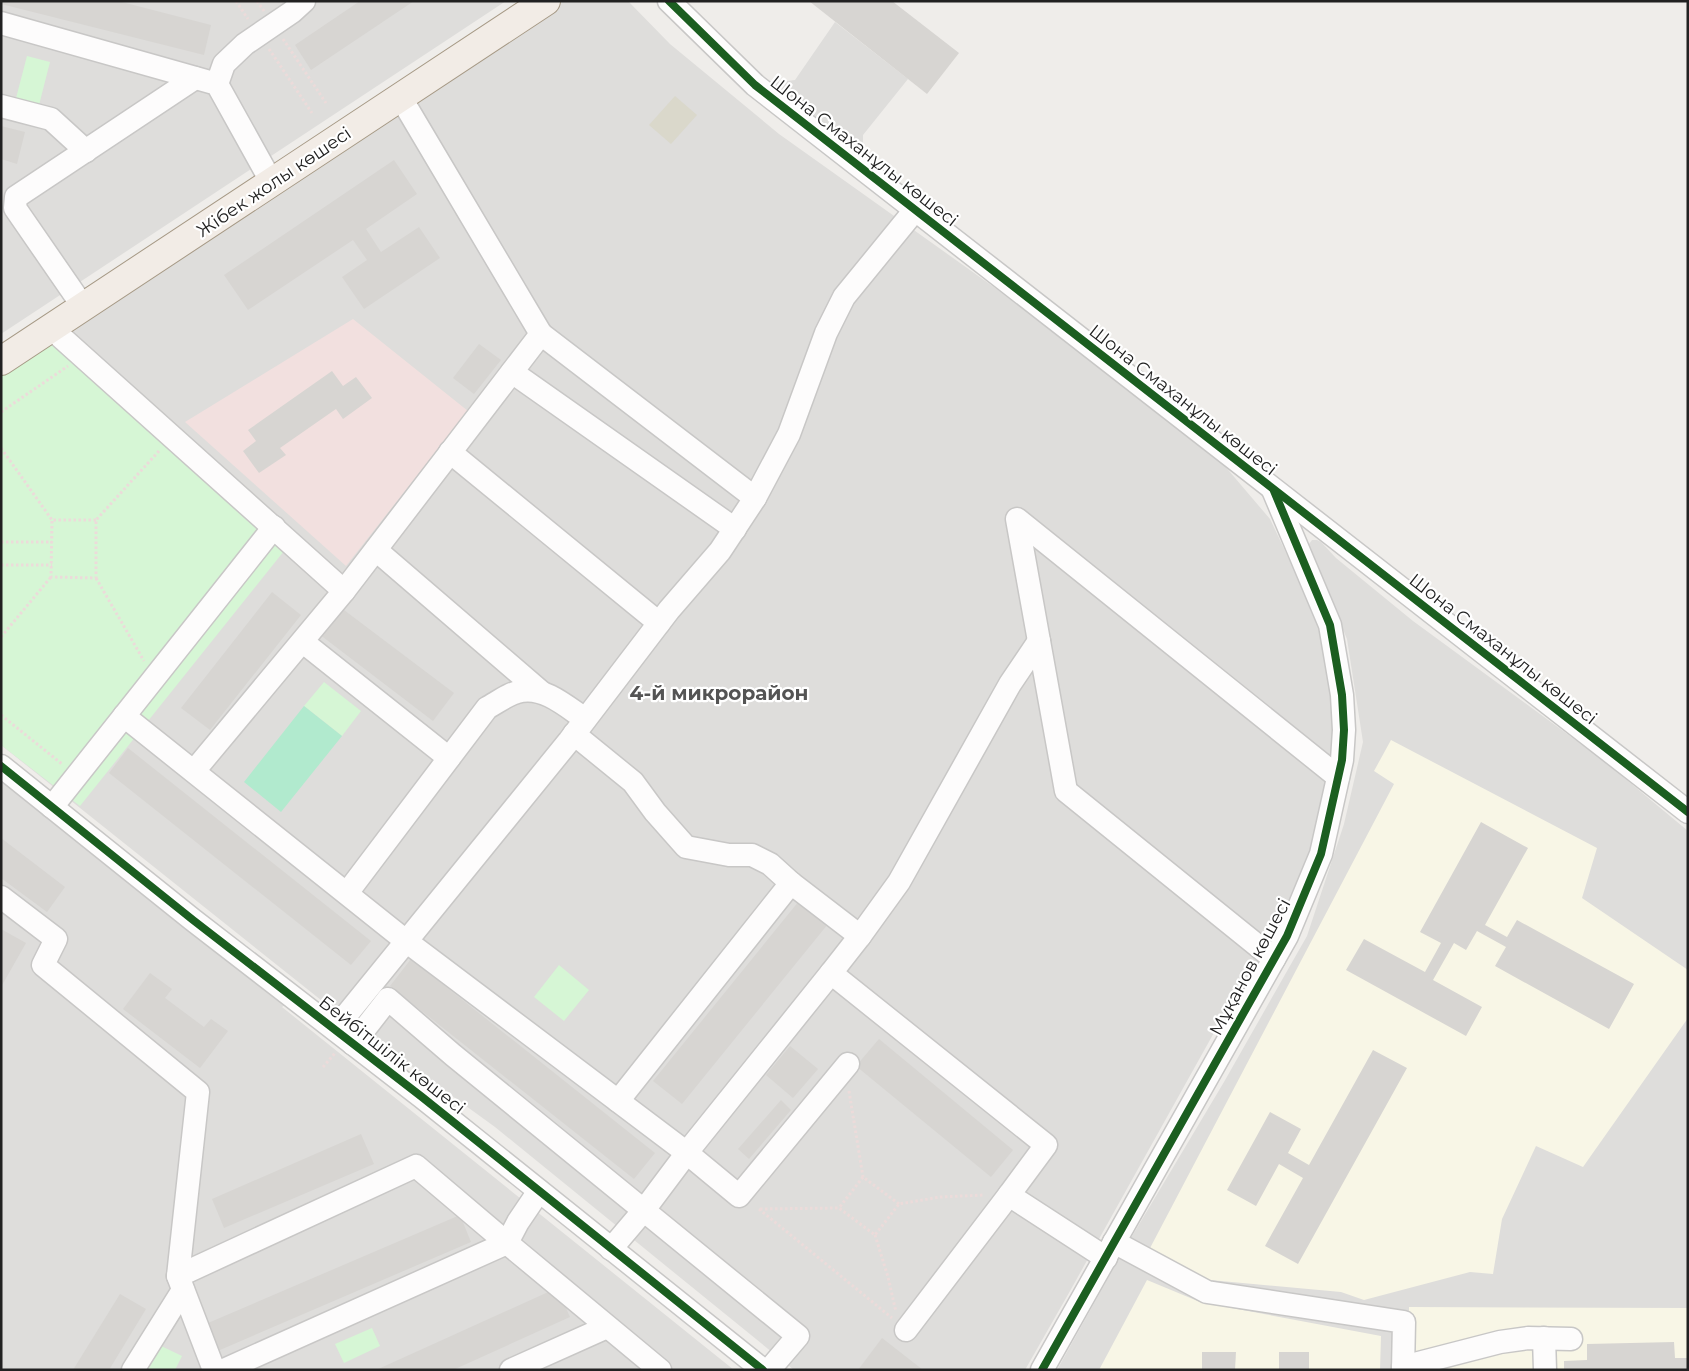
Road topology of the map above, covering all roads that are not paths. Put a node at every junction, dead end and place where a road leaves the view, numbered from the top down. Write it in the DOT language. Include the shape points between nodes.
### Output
graph roads {
  1 [pos="304,1"];
  2 [pos="546,1"];
  3 [pos="669,1"];
  4 [pos="1,23"];
  5 [pos="195,78"];
  6 [pos="217,84"];
  7 [pos="401,98"];
  8 [pos="1,106"];
  9 [pos="86,151"];
  10 [pos="272,183"];
  11 [pos="915,210"];
  12 [pos="84,308"];
  13 [pos="52,329"];
  14 [pos="541,334"];
  15 [pos="1,361"];
  16 [pos="512,372"];
  17 [pos="450,452"];
  18 [pos="1273,489"];
  19 [pos="755,498"];
  20 [pos="274,527"];
  21 [pos="734,529"];
  22 [pos="376,550"];
  23 [pos="344,591"];
  24 [pos="659,623"];
  25 [pos="1039,641"];
  26 [pos="303,642"];
  27 [pos="540,691"];
  28 [pos="124,716"];
  29 [pos="580,726"];
  30 [pos="449,758"];
  31 [pos="1,766"];
  32 [pos="194,771"];
  33 [pos="1338,777"];
  34 [pos="52,807"];
  35 [pos="1688,812"];
  36 [pos="791,883"];
  37 [pos="347,893"];
  38 [pos="1,897"];
  39 [pos="860,936"];
  40 [pos="406,941"];
  41 [pos="1274,959"];
  42 [pos="831,973"];
  43 [pos="334,1029"];
  44 [pos="353,1044"];
  45 [pos="848,1064"];
  46 [pos="618,1101"];
  47 [pos="687,1153"];
  48 [pos="539,1191"];
  49 [pos="1010,1195"];
  50 [pos="644,1210"];
  51 [pos="507,1243"];
  52 [pos="610,1249"];
  53 [pos="1110,1250"];
  54 [pos="181,1283"];
  55 [pos="607,1326"];
  56 [pos="902,1326"];
  57 [pos="1544,1338"];
  58 [pos="1571,1339"];
  59 [pos="757,1367"];
  60 [pos="1403,1368"];
  61 [pos="134,1370"];
  62 [pos="214,1370"];
  63 [pos="224,1370"];
  64 [pos="511,1370"];
  65 [pos="660,1370"];
  66 [pos="1042,1370"];
  67 [pos="1545,1370"];
  1 -- 6 [label="street" via="244,44 224,64"];
  2 -- 7 [label="main road, Жібек жолы көшесі"];
  3 -- 11 [label="street, Шона Смаханұлы көшесі" via="755,85"];
  4 -- 5 [label="street"];
  5 -- 6 [label="street"];
  5 -- 9 [label="street"];
  6 -- 10 [label="street"];
  7 -- 10 [label="main road, Жібек жолы көшесі"];
  7 -- 14 [label="street"];
  8 -- 9 [label="street" via="51,119"];
  9 -- 12 [label="street" via="16,197 15,208"];
  10 -- 12 [label="main road, Жібек жолы көшесі"];
  11 -- 18 [label="street, Шона Смаханұлы көшесі"];
  11 -- 19 [label="street" via="844,297 826,333 789,434"];
  12 -- 13 [label="main road, Жібек жолы көшесі"];
  13 -- 15 [label="main road, Жібек жолы көшесі"];
  13 -- 20 [label="street"];
  14 -- 16 [label="street"];
  14 -- 19 [label="street"];
  16 -- 17 [label="street"];
  16 -- 21 [label="street"];
  17 -- 22 [label="street"];
  17 -- 24 [label="street"];
  18 -- 33 [label="street, Мұқанов көшесі" via="1330,625 1342,695 1344,730"];
  18 -- 35 [label="street, Шона Смаханұлы көшесі"];
  19 -- 21 [label="street"];
  20 -- 23 [label="street"];
  20 -- 28 [label="street"];
  21 -- 24 [label="street" via="720,551"];
  22 -- 23 [label="street"];
  22 -- 27 [label="street"];
  23 -- 26 [label="street"];
  24 -- 29 [label="street"];
  25 -- 33 [label="street" via="1017,519"];
  25 -- 39 [label="street" via="1010,684 899,882"];
  25 -- 41 [label="street" via="1066,791"];
  26 -- 30 [label="street"];
  26 -- 32 [label="street"];
  27 -- 29 [label="street"];
  27 -- 30 [label="street" via="510,695 487,708"];
  28 -- 32 [label="street"];
  28 -- 34 [label="street"];
  29 -- 36 [label="street" via="633,782 686,847 730,855 752,855 770,864"];
  29 -- 40 [label="street"];
  30 -- 37 [label="street"];
  31 -- 34 [label="street, Бейбітшілік көшесі"];
  32 -- 37 [label="street"];
  33 -- 41 [label="street, Мұқанов көшесі" via="1321,854"];
  34 -- 43 [label="street, Бейбітшілік көшесі"];
  36 -- 39 [label="street"];
  36 -- 46 [label="street"];
  37 -- 40 [label="street"];
  38 -- 54 [label="street" via="56,938 43,964 198,1092"];
  39 -- 42 [label="street"];
  40 -- 43 [label="street"];
  40 -- 46 [label="street"];
  41 -- 53 [label="street, Мұқанов көшесі"];
  42 -- 47 [label="street"];
  42 -- 49 [label="street" via="1046,1145"];
  43 -- 44 [label="street, Бейбітшілік көшесі"];
  44 -- 48 [label="street, Бейбітшілік көшесі"];
  44 -- 50 [label="street" via="388,999"];
  45 -- 47 [label="street" via="739,1196"];
  46 -- 47 [label="street"];
  47 -- 50 [label="street"];
  48 -- 51 [label="street"];
  48 -- 52 [label="street, Бейбітшілік көшесі"];
  49 -- 53 [label="street"];
  49 -- 56 [label="street"];
  50 -- 52 [label="street"];
  50 -- 59 [label="street" via="798,1336"];
  51 -- 54 [label="street" via="416,1166"];
  51 -- 55 [label="street"];
  51 -- 63 [label="street"];
  52 -- 59 [label="street, Бейбітшілік көшесі"];
  53 -- 60 [label="street" via="1207,1292 1404,1322"];
  53 -- 66 [label="street, Мұқанов көшесі"];
  54 -- 61 [label="street"];
  54 -- 62 [label="street"];
  55 -- 64 [label="street"];
  55 -- 65 [label="street"];
  57 -- 58 [label="street"];
  57 -- 60 [label="street" via="1500,1342"];
  57 -- 67 [label="street"];
}
